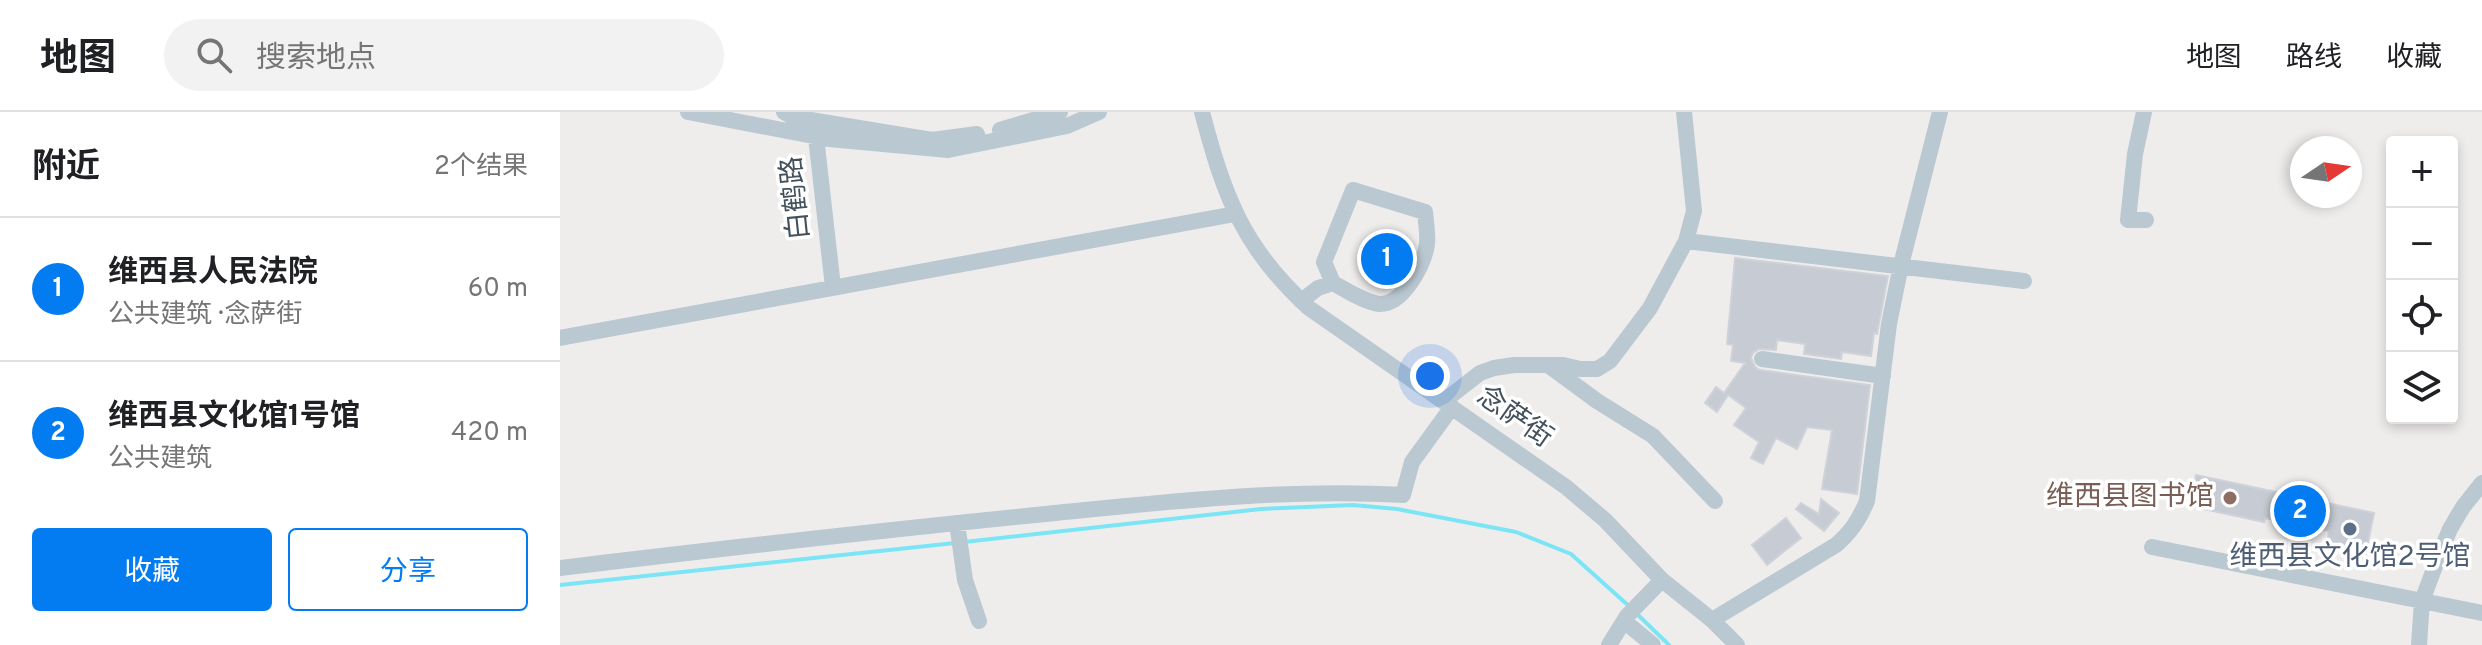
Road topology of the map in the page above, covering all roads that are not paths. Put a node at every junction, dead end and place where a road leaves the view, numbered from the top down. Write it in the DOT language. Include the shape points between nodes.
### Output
graph roads {
  1 [pos="688,112"];
  2 [pos="784,112"];
  3 [pos="1060,112"];
  4 [pos="1099,112"];
  5 [pos="1202,112"];
  6 [pos="1684,112"];
  7 [pos="1940,112"];
  8 [pos="2144,112"];
  9 [pos="816,137"];
  10 [pos="1235,214"];
  11 [pos="2146,220"];
  12 [pos="1686,241"];
  13 [pos="1901,265"];
  14 [pos="2024,281"];
  15 [pos="1333,283"];
  16 [pos="833,287"];
  17 [pos="1301,301"];
  18 [pos="560,338"];
  19 [pos="1762,359"];
  20 [pos="1548,365"];
  21 [pos="1883,376"];
  22 [pos="1448,404"];
  23 [pos="2482,483"];
  24 [pos="1715,501"];
  25 [pos="957,523"];
  26 [pos="2152,547"];
  27 [pos="560,568"];
  28 [pos="1662,580"];
  29 [pos="2422,601"];
  30 [pos="2482,613"];
  31 [pos="1630,614"];
  32 [pos="1712,620"];
  33 [pos="979,621"];
  34 [pos="1609,645"];
  35 [pos="1653,645"];
  36 [pos="1737,645"];
  37 [pos="2419,645"];
  1 -- 9 [label="street, 白鹤路"];
  2 -- 3 [label="street" via="932,140 995,132"];
  4 -- 9 [label="street" via="1067,126 948,150"];
  5 -- 10 [label="street, 念萨街"];
  6 -- 12 [label="street" via="1694,211"];
  7 -- 13 [label="street"];
  8 -- 11 [label="street" via="2128,220"];
  9 -- 16 [label="street, 白鹤路"];
  10 -- 16 [label="street"];
  10 -- 17 [label="street, 念萨街" via="1282,284"];
  12 -- 13 [label="street"];
  12 -- 20 [label="street" via="1650,308 1610,361 1597,369"];
  13 -- 14 [label="street"];
  13 -- 21 [label="street"];
  15 -- 15 [label="street" via="1324,262 1353,190 1425,212 1427,244 1419,271 1395,301 1373,303"];
  15 -- 17 [label="street"];
  16 -- 18 [label="street"];
  17 -- 22 [label="street, 念萨街"];
  19 -- 21 [label="street"];
  20 -- 22 [label="street" via="1480,373"];
  20 -- 24 [label="street" via="1653,436"];
  21 -- 32 [label="street" via="1867,501 1853,530"];
  22 -- 25 [label="street" via="1412,462 1403,495 1274,495"];
  22 -- 28 [label="street, 念萨街" via="1566,487"];
  23 -- 29 [label="street" via="2450,529"];
  25 -- 27 [label="street"];
  25 -- 33 [label="street" via="965,580"];
  26 -- 29 [label="street"];
  28 -- 31 [label="street"];
  28 -- 32 [label="street, 念萨街"];
  29 -- 30 [label="street"];
  29 -- 37 [label="street"];
  31 -- 34 [label="street"];
  31 -- 35 [label="street"];
  32 -- 36 [label="street, 念萨街"];
}
